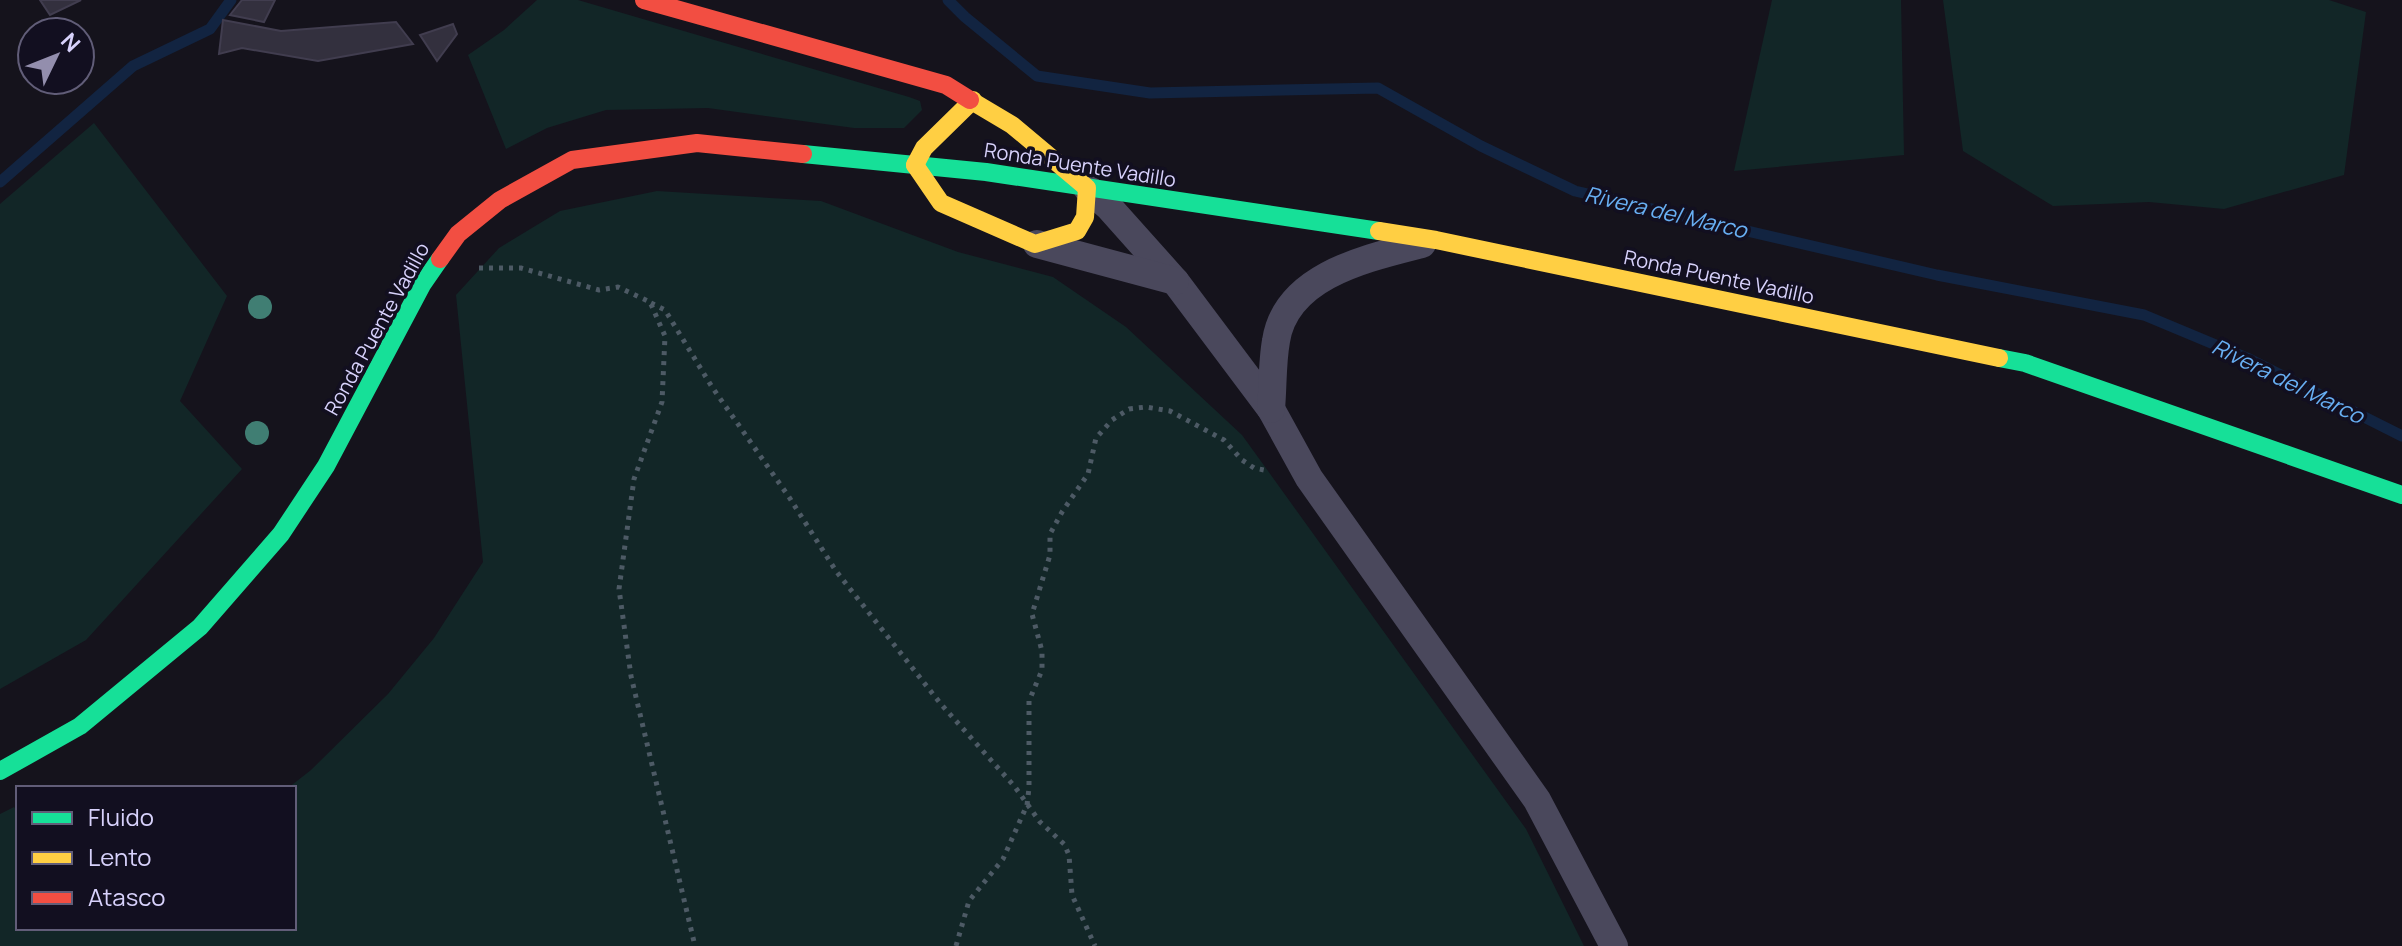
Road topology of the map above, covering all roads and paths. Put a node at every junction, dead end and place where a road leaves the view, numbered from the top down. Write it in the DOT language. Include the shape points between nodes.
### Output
graph roads {
  1 [pos="644,0"];
  2 [pos="917,76"];
  3 [pos="973,100"];
  4 [pos="941,113"];
  5 [pos="915,165"];
  6 [pos="1087,188"];
  7 [pos="1436,240"];
  8 [pos="1035,244"];
  9 [pos="1175,281"];
  10 [pos="422,285"];
  11 [pos="650,302"];
  12 [pos="1271,409"];
  13 [pos="1306,473"];
  14 [pos="2402,495"];
  15 [pos="0,771"];
  16 [pos="1027,805"];
  17 [pos="695,946"];
  18 [pos="956,946"];
  19 [pos="1095,946"];
  20 [pos="1614,946"];
  1 -- 2 [label="main road"];
  2 -- 3 [label="main road"];
  2 -- 4 [label="main road"];
  3 -- 4 [label="main road"];
  3 -- 6 [label="main road" via="1012,125"];
  4 -- 5 [label="main road"];
  5 -- 6 [label="main road, Ronda Puente Vadillo"];
  5 -- 8 [label="main road" via="941,203"];
  5 -- 10 [label="main road, Ronda Puente Vadillo" via="697,143 572,160 500,200 458,234"];
  6 -- 7 [label="main road, Ronda Puente Vadillo"];
  6 -- 8 [label="main road" via="1085,217 1077,231"];
  6 -- 9 [label="street"];
  7 -- 12 [label="street" via="1334,272 1297,299 1276,339"];
  7 -- 14 [label="main road, Ronda Puente Vadillo" via="2025,363"];
  8 -- 9 [label="street"];
  9 -- 12 [label="street"];
  10 -- 11 [label="path" via="481,268 521,268 599,290 618,287"];
  10 -- 15 [label="main road, Ronda Puente Vadillo" via="326,466 281,534 200,627 80,726"];
  11 -- 16 [label="path" via="665,310 836,571"];
  11 -- 17 [label="path" via="665,336 662,402 634,479 619,589 631,676"];
  12 -- 13 [label="street"];
  13 -- 16 [label="path" via="1254,468 1224,440 1170,411 1146,407 1129,409 1096,438 1088,474 1050,534 1050,555 1032,614 1042,670 1029,701"];
  13 -- 20 [label="street" via="1537,800"];
  16 -- 18 [label="path" via="1003,859 969,901"];
  16 -- 19 [label="path" via="1064,844 1072,895"];
}
